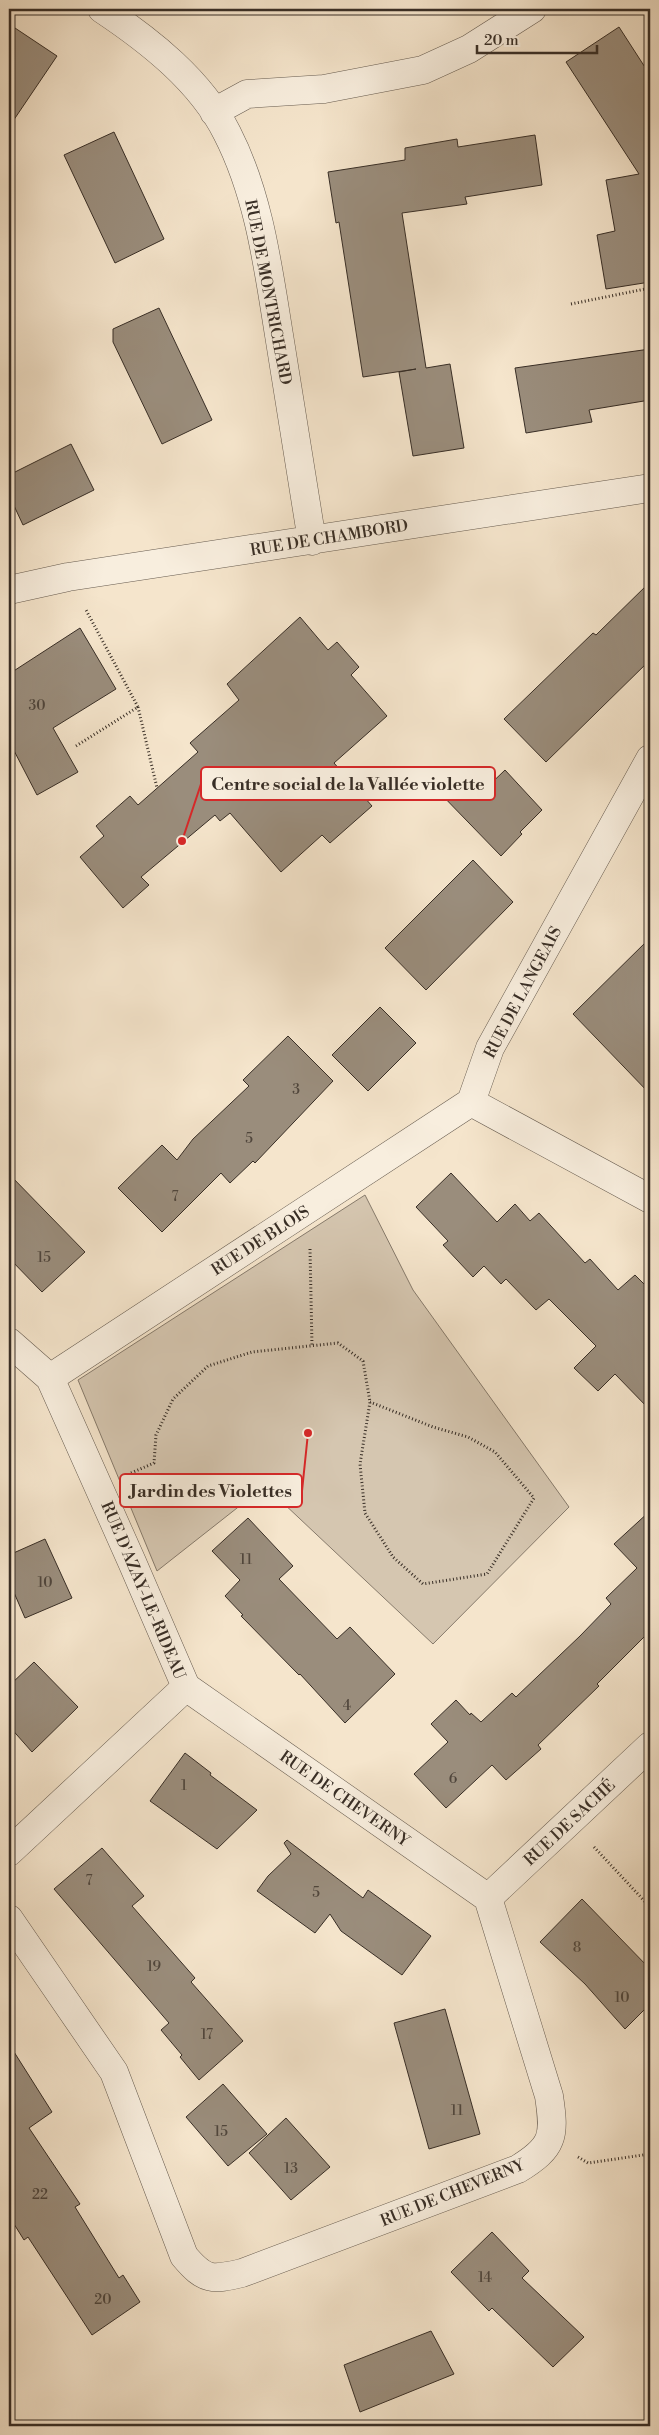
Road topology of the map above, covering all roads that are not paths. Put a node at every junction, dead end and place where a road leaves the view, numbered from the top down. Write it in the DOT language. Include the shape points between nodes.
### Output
graph roads {
  1 [pos="532,9"];
  2 [pos="106,10"];
  3 [pos="214,112"];
  4 [pos="650,488"];
  5 [pos="312,541"];
  6 [pos="9,590"];
  7 [pos="650,759"];
  8 [pos="471,1102"];
  9 [pos="650,1199"];
  10 [pos="9,1342"];
  11 [pos="50,1378"];
  12 [pos="186,1687"];
  13 [pos="650,1746"];
  14 [pos="9,1852"];
  15 [pos="488,1898"];
  16 [pos="9,1919"];
  1 -- 3 [label="street" via="469,49 423,70 324,89 247,94"];
  2 -- 3 [label="street, RUE DE MONTRICHARD" via="189,79"];
  3 -- 5 [label="street, RUE DE MONTRICHARD" via="246,176 260,229"];
  4 -- 5 [label="street, RUE DE CHAMBORD"];
  5 -- 6 [label="street, RUE DE CHAMBORD" via="68,577"];
  7 -- 8 [label="street, RUE DE LANGEAIS" via="490,1048"];
  8 -- 9 [label="street"];
  8 -- 11 [label="street, RUE DE BLOIS"];
  10 -- 11 [label="street, RUE D'AZAY-LE-RIDEAU"];
  11 -- 12 [label="street, RUE D'AZAY-LE-RIDEAU"];
  12 -- 14 [label="street, RUE D'AZAY-LE-RIDEAU"];
  12 -- 15 [label="street, RUE DE CHEVERNY"];
  13 -- 15 [label="street, RUE DE SACHÉ"];
  15 -- 16 [label="street, RUE DE CHEVERNY" via="548,2096 552,2119 549,2142 539,2156 518,2168 242,2273 217,2279 197,2272 184,2256 114,2072"];
}
